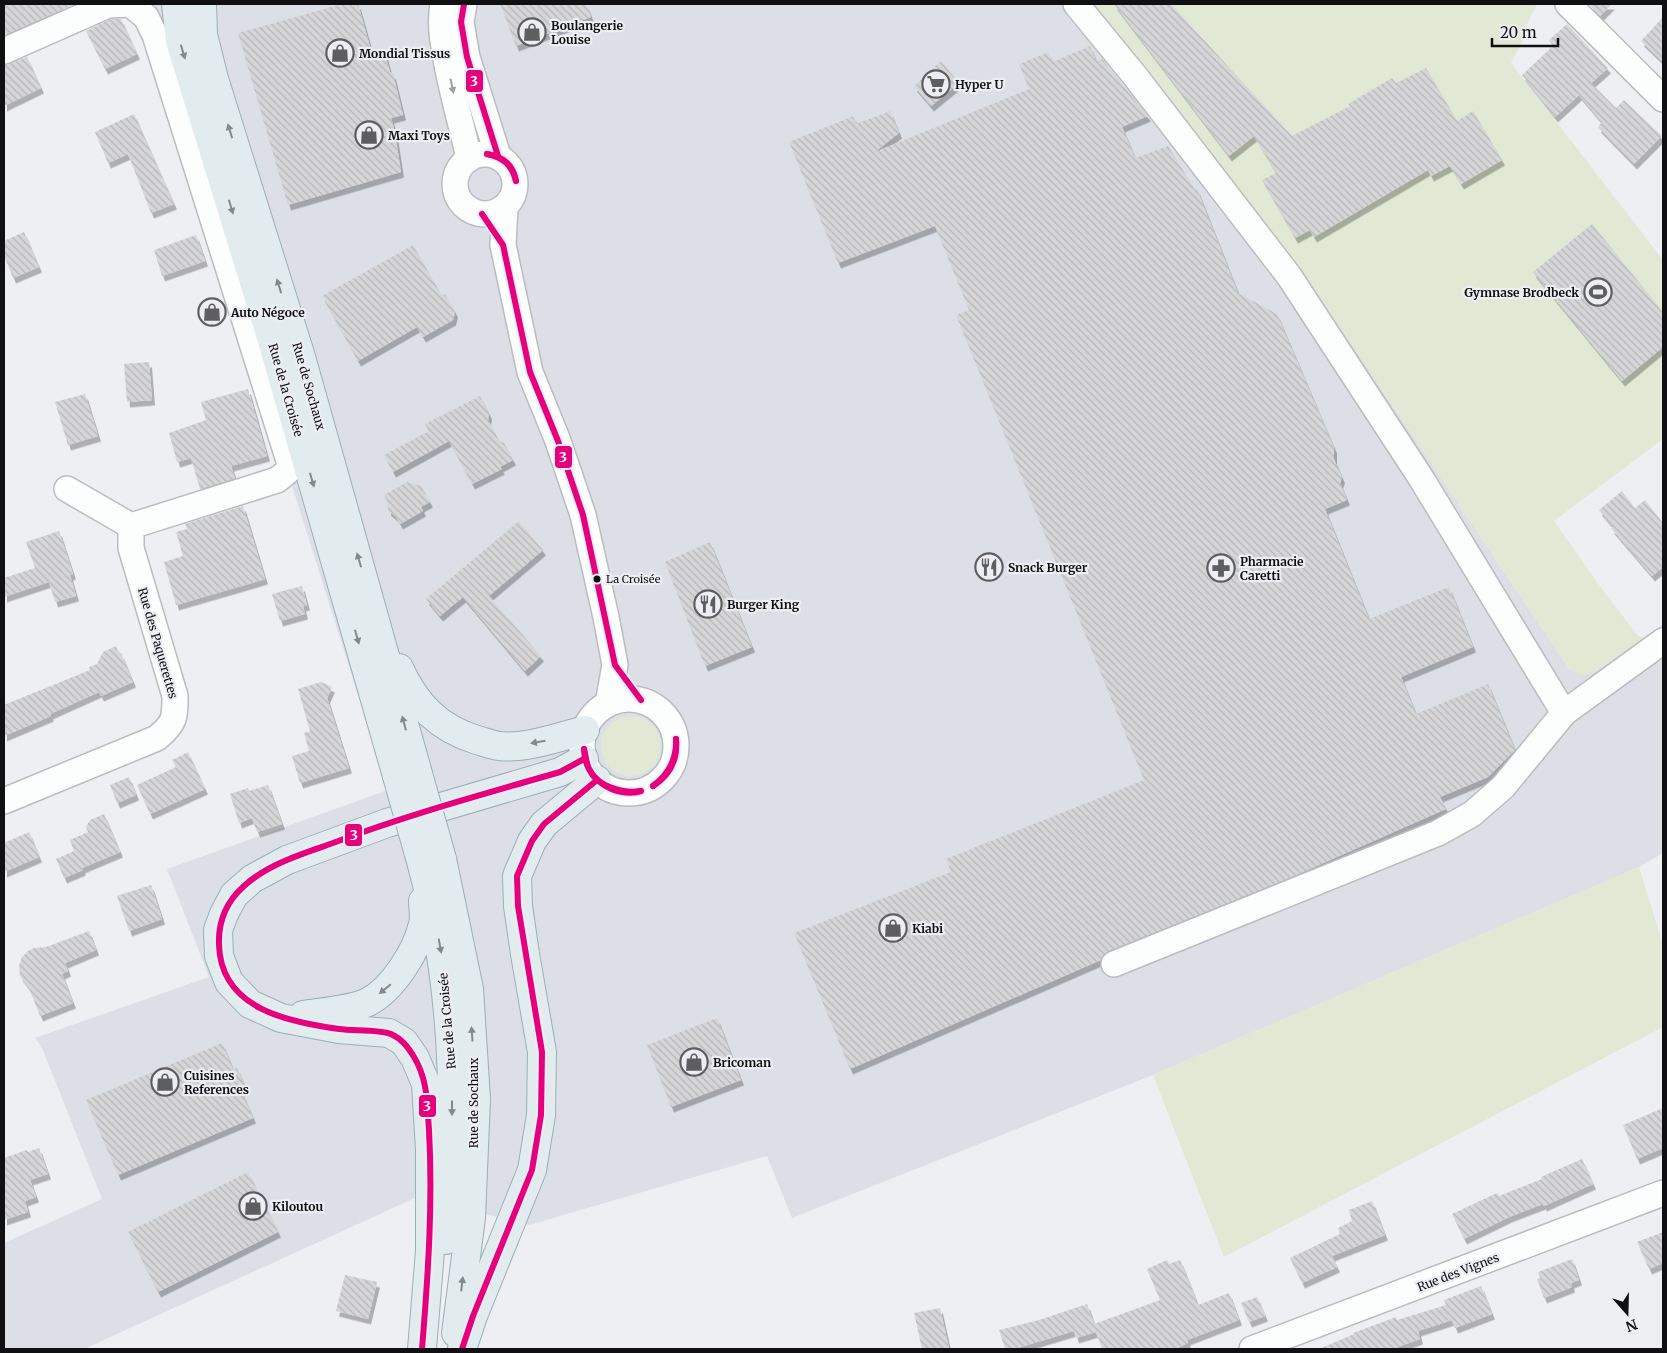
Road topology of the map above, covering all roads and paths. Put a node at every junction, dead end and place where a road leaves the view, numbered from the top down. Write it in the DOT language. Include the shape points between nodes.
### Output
graph roads {
  1 [pos="176,4"];
  2 [pos="202,4"];
  3 [pos="443,4"];
  4 [pos="464,4"];
  5 [pos="1076,4"];
  6 [pos="1568,4"];
  7 [pos="4,51"];
  8 [pos="1663,99"];
  9 [pos="498,156"];
  10 [pos="469,158"];
  11 [pos="493,211"];
  12 [pos="67,489"];
  13 [pos="131,526"];
  14 [pos="372,607"];
  15 [pos="1663,641"];
  16 [pos="615,665"];
  17 [pos="641,700"];
  18 [pos="608,704"];
  19 [pos="1564,713"];
  20 [pos="585,730"];
  21 [pos="590,769"];
  22 [pos="407,773"];
  23 [pos="4,801"];
  24 [pos="432,862"];
  25 [pos="1114,964"];
  26 [pos="281,1018"];
  27 [pos="1663,1193"];
  28 [pos="424,1349"];
  29 [pos="453,1349"];
  30 [pos="462,1349"];
  31 [pos="1252,1349"];
  1 -- 22 [label="main road, Rue de la Croisée, one-way" via="180,41"];
  14 -- 2 [label="main road, Rue de Sochaux, one-way" via="302,357 214,79 203,35"];
  3 -- 10 [label="street, one-way" via="442,36"];
  4 -- 9 [label="street" via="461,22 467,57"];
  5 -- 19 [label="street" via="1289,276 1421,478"];
  6 -- 8 [label="street"];
  7 -- 13 [label="street" via="108,5 130,4 146,17 155,35 290,464 287,472 277,480"];
  9 -- 10 [label="street" via="488,153"];
  9 -- 11 [label="street" via="507,162 516,180 513,196"];
  10 -- 11 [label="street" via="456,177 458,196 472,211"];
  11 -- 16 [label="street" via="530,372 583,515"];
  12 -- 13 [label="street"];
  13 -- 23 [label="street, Rue des Paquerettes" via="131,548 175,696 175,716 168,728 156,738"];
  20 -- 14 [label="main road, one-way" via="538,743 499,746 458,734 432,716 408,688"];
  22 -- 14 [label="main road, Rue de Sochaux, one-way"];
  15 -- 19 [label="street"];
  16 -- 17 [label="street"];
  16 -- 18 [label="street"];
  17 -- 18 [label="street" via="619,700"];
  17 -- 21 [label="street" via="655,706 667,717 674,731 677,746 674,761 666,775 655,786 635,793 621,792 608,788"];
  18 -- 20 [label="street" via="590,719"];
  19 -- 25 [label="street" via="1503,788 1472,814 1438,833"];
  20 -- 21 [label="street" via="582,744"];
  21 -- 26 [label="main road" via="560,772 379,826 287,860 252,878 234,895 224,914 218,930 220,956 229,982 250,1004"];
  21 -- 30 [label="main road" via="532,841 517,876 518,906 542,1052 542,1115 532,1170"];
  22 -- 24 [label="main road, bridge"];
  24 -- 26 [label="main road, one-way" via="423,923 412,955 391,984 368,1002"];
  24 -- 28 [label="main road, Rue de la Croisée, one-way" via="433,908 442,955 450,1032 452,1179 446,1244"];
  29 -- 24 [label="main road, Rue de Sochaux, one-way" via="471,1218 476,1099 469,989"];
  26 -- 28 [label="main road" via="339,1029 389,1033 404,1042 415,1058 426,1084 430,1150 430,1251"];
  27 -- 31 [label="street, Rue des Vignes"];
}
